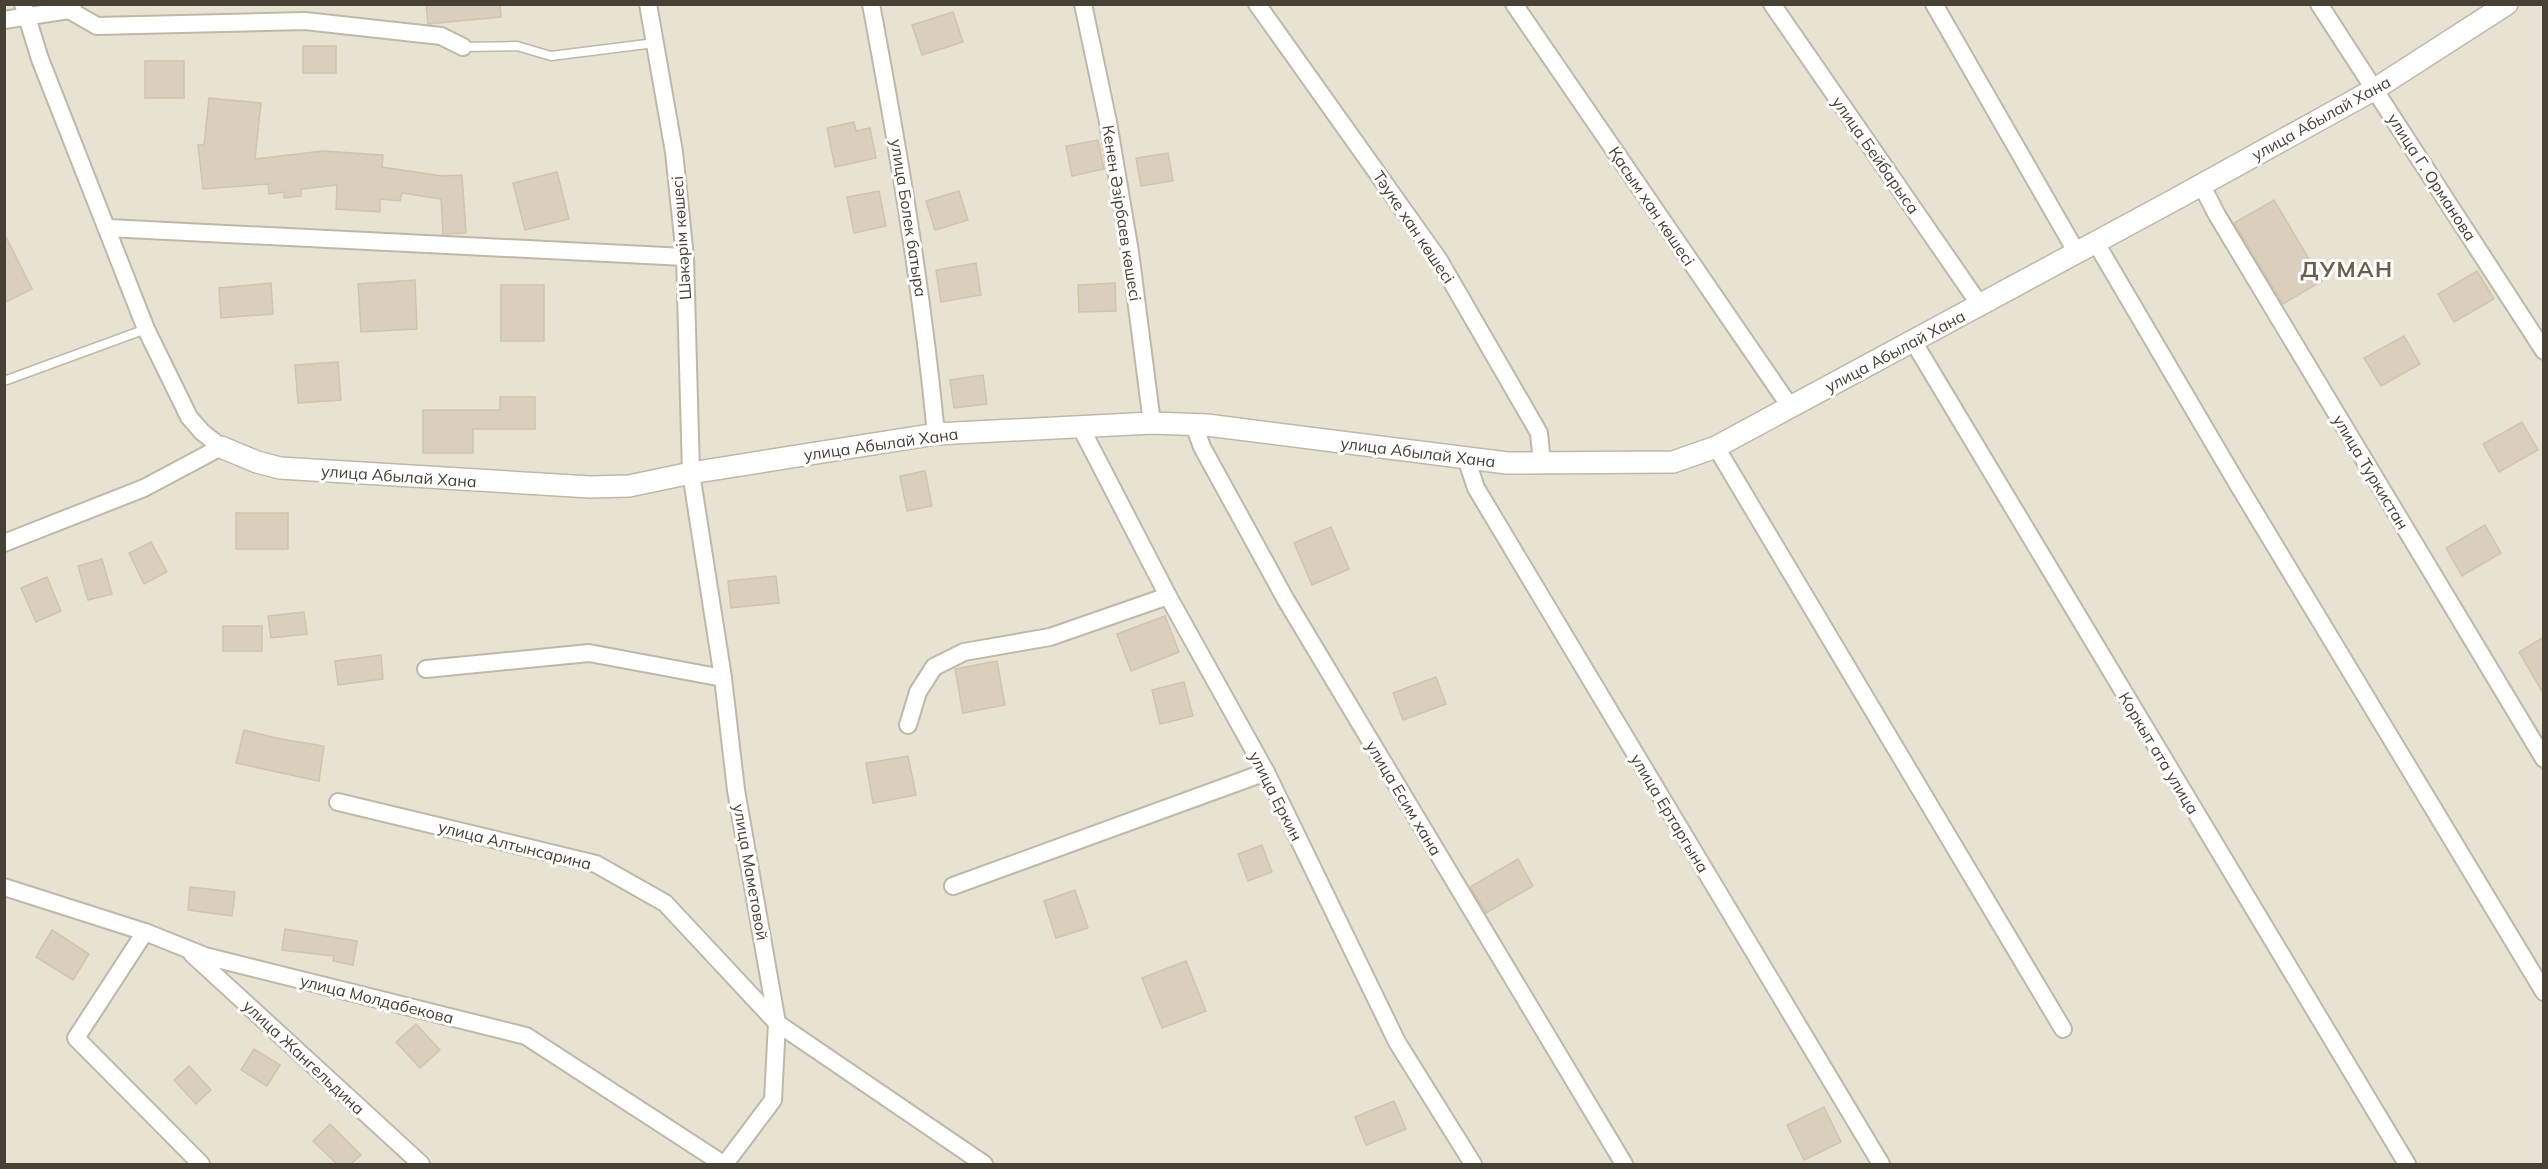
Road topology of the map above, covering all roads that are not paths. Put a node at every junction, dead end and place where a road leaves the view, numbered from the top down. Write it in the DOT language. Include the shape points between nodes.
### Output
graph roads {
  1 [pos="648,4"];
  2 [pos="871,4"];
  3 [pos="1083,4"];
  4 [pos="1257,4"];
  5 [pos="1514,4"];
  6 [pos="1772,4"];
  7 [pos="1934,4"];
  8 [pos="2319,4"];
  9 [pos="2507,4"];
  10 [pos="71,7"];
  11 [pos="25,11"];
  12 [pos="4,21"];
  13 [pos="655,43"];
  14 [pos="463,47"];
  15 [pos="2375,89"];
  16 [pos="2201,184"];
  17 [pos="108,228"];
  18 [pos="2096,243"];
  19 [pos="2077,253"];
  20 [pos="685,257"];
  21 [pos="1980,305"];
  22 [pos="146,329"];
  23 [pos="1913,341"];
  24 [pos="2544,351"];
  25 [pos="4,381"];
  26 [pos="1791,408"];
  27 [pos="1152,423"];
  28 [pos="1194,425"];
  29 [pos="1080,426"];
  30 [pos="936,434"];
  31 [pos="221,447"];
  32 [pos="1716,447"];
  33 [pos="1466,458"];
  34 [pos="1542,463"];
  35 [pos="691,473"];
  36 [pos="4,543"];
  37 [pos="1168,596"];
  38 [pos="426,669"];
  39 [pos="723,678"];
  40 [pos="908,725"];
  41 [pos="2544,759"];
  42 [pos="1266,772"];
  43 [pos="338,802"];
  44 [pos="953,886"];
  45 [pos="4,887"];
  46 [pos="145,932"];
  47 [pos="186,949"];
  48 [pos="2544,992"];
  49 [pos="777,1023"];
  50 [pos="2063,1029"];
  51 [pos="201,1164"];
  52 [pos="421,1164"];
  53 [pos="724,1164"];
  54 [pos="984,1164"];
  55 [pos="1473,1164"];
  56 [pos="1624,1164"];
  57 [pos="1881,1164"];
  58 [pos="2407,1164"];
  1 -- 13 [label="street, Шәкәрім көшесі"];
  2 -- 30 [label="street, улица Болек батыра" via="926,324"];
  3 -- 27 [label="street, Кенен Әзірбаев көшесі" via="1130,252"];
  4 -- 34 [label="street, Тәуке хан көшесі" via="1439,260 1539,433"];
  5 -- 26 [label="street, Қасым хан көшесі"];
  6 -- 21 [label="street, улица Бейбарыса"];
  7 -- 19 [label="street"];
  8 -- 15 [label="street, улица Г. Орманова"];
  9 -- 15 [label="street, улица Абылай Хана"];
  10 -- 11 [label="street"];
  10 -- 14 [label="street" via="97,26 305,21 441,36"];
  11 -- 12 [label="street"];
  11 -- 17 [label="street" via="40,59"];
  13 -- 14 [label="lane" via="551,56 517,46"];
  13 -- 20 [label="street, Шәкәрім көшесі" via="674,152"];
  15 -- 16 [label="street, улица Абылай Хана"];
  15 -- 24 [label="street, улица Г. Орманова"];
  16 -- 18 [label="street, улица Абылай Хана"];
  16 -- 41 [label="street, улица Туркистан"];
  17 -- 20 [label="street"];
  17 -- 22 [label="street"];
  18 -- 19 [label="street, улица Абылай Хана"];
  18 -- 48 [label="street"];
  19 -- 21 [label="street, улица Абылай Хана"];
  20 -- 35 [label="street, Шәкәрім көшесі"];
  21 -- 23 [label="street, улица Абылай Хана"];
  22 -- 25 [label="lane"];
  22 -- 31 [label="street" via="189,417"];
  23 -- 26 [label="street, улица Абылай Хана"];
  23 -- 58 [label="street, Коркыт ата улица"];
  26 -- 32 [label="street, улица Абылай Хана"];
  27 -- 28 [label="street, улица Абылай Хана"];
  27 -- 29 [label="street, улица Абылай Хана"];
  28 -- 33 [label="street, улица Абылай Хана"];
  28 -- 56 [label="street, улица Есим хана" via="1202,447 1292,610"];
  29 -- 30 [label="street, улица Абылай Хана"];
  29 -- 37 [label="street, улица Еркин"];
  30 -- 35 [label="street, улица Абылай Хана"];
  31 -- 35 [label="street, улица Абылай Хана" via="280,468 578,487 629,486"];
  31 -- 36 [label="street" via="144,488"];
  32 -- 34 [label="street, улица Абылай Хана" via="1673,462"];
  32 -- 50 [label="street"];
  33 -- 34 [label="street, улица Абылай Хана"];
  33 -- 57 [label="street, улица Ертаргына" via="1476,488"];
  35 -- 39 [label="street, улица Маметовой"];
  37 -- 40 [label="street" via="1050,637 964,652 934,666 918,692"];
  37 -- 42 [label="street, улица Еркин"];
  38 -- 39 [label="street" via="589,653"];
  39 -- 49 [label="street, улица Маметовой" via="736,790"];
  42 -- 44 [label="street"];
  42 -- 55 [label="street, улица Еркин" via="1396,1041"];
  43 -- 49 [label="street, улица Алтынсарина" via="596,864 665,903"];
  45 -- 46 [label="street, улица Молдабекова"];
  46 -- 47 [label="street, улица Молдабекова"];
  46 -- 51 [label="street" via="76,1038"];
  47 -- 52 [label="street, улица Жангельдина"];
  47 -- 53 [label="street, улица Молдабекова" via="526,1036"];
  49 -- 53 [label="street, улица Маметовой" via="773,1100"];
  49 -- 54 [label="street"];
}
